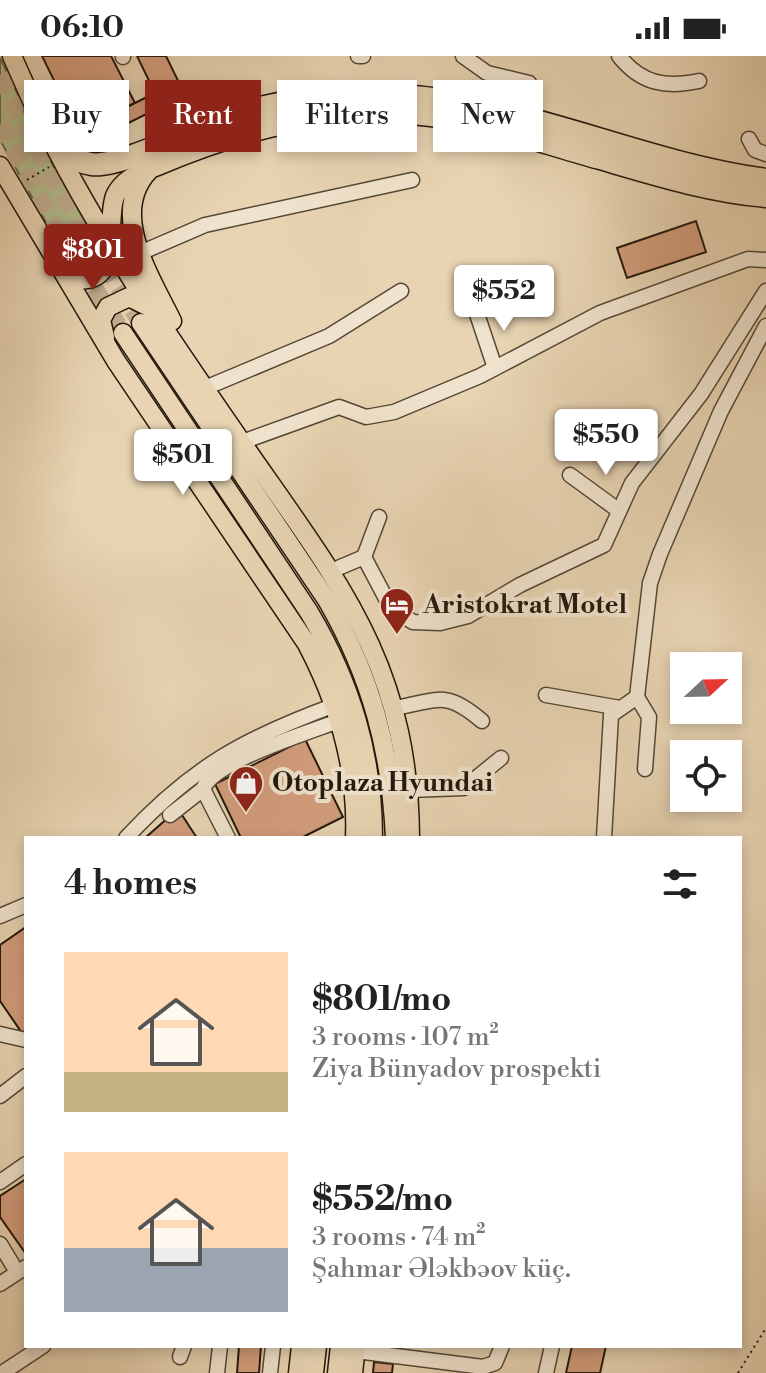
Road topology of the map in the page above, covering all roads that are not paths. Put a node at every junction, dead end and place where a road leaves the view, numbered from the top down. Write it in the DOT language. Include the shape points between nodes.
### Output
graph roads {
  1 [pos="12,56"];
  2 [pos="463,56"];
  3 [pos="619,56"];
  4 [pos="516,80"];
  5 [pos="699,81"];
  6 [pos="24,84"];
  7 [pos="749,139"];
  8 [pos="59,152"];
  9 [pos="68,152"];
  10 [pos="766,154"];
  11 [pos="155,165"];
  12 [pos="0,166"];
  13 [pos="412,180"];
  14 [pos="766,180"];
  15 [pos="0,194"];
  16 [pos="766,196"];
  17 [pos="31,223"];
  18 [pos="109,240"];
  19 [pos="50,253"];
  20 [pos="140,253"];
  21 [pos="760,257"];
  22 [pos="401,291"];
  23 [pos="764,297"];
  24 [pos="476,311"];
  25 [pos="147,317"];
  26 [pos="766,326"];
  27 [pos="123,333"];
  28 [pos="116,361"];
  29 [pos="495,368"];
  30 [pos="205,388"];
  31 [pos="242,442"];
  32 [pos="570,475"];
  33 [pos="618,510"];
  34 [pos="379,517"];
  35 [pos="364,557"];
  36 [pos="331,571"];
  37 [pos="546,695"];
  38 [pos="637,697"];
  39 [pos="395,708"];
  40 [pos="620,708"];
  41 [pos="338,713"];
  42 [pos="482,721"];
  43 [pos="501,758"];
  44 [pos="389,760"];
  45 [pos="645,769"];
  46 [pos="203,789"];
  47 [pos="408,790"];
  48 [pos="170,815"];
  49 [pos="128,836"];
  50 [pos="227,836"];
  51 [pos="355,836"];
  52 [pos="370,836"];
  53 [pos="370,836"];
  54 [pos="395,836"];
  55 [pos="408,836"];
  56 [pos="408,836"];
  57 [pos="604,836"];
  58 [pos="24,906"];
  59 [pos="0,916"];
  60 [pos="0,1034"];
  61 [pos="24,1040"];
  62 [pos="24,1078"];
  63 [pos="0,1096"];
  64 [pos="24,1165"];
  65 [pos="0,1182"];
  66 [pos="0,1244"];
  67 [pos="22,1270"];
  68 [pos="0,1284"];
  69 [pos="40,1348"];
  70 [pos="220,1348"];
  71 [pos="273,1348"];
  72 [pos="301,1348"];
  73 [pos="317,1348"];
  74 [pos="350,1348"];
  75 [pos="501,1348"];
  76 [pos="552,1348"];
  77 [pos="409,1352"];
  78 [pos="2,1373"];
  79 [pos="217,1373"];
  80 [pos="270,1373"];
  81 [pos="298,1373"];
  82 [pos="314,1373"];
  83 [pos="337,1373"];
  84 [pos="353,1373"];
  85 [pos="546,1373"];
  1 -- 6 [label="main road"];
  2 -- 4 [label="street" via="487,73"];
  3 -- 5 [label="street" via="633,74 657,83"];
  7 -- 10 [label="street" via="755,150"];
  8 -- 18 [label="main road"];
  9 -- 14 [label="highway" via="80,161 101,165 274,105 348,96 422,97 500,110 706,169"];
  11 -- 16 [label="highway" via="278,124 351,114 422,114 496,129 706,188"];
  11 -- 18 [label="main road" via="127,181 116,195"];
  11 -- 20 [label="main road" via="133,192 132,220"];
  12 -- 17 [label="main road"];
  13 -- 20 [label="street" via="205,225"];
  15 -- 17 [label="main road"];
  17 -- 19 [label="main road"];
  18 -- 19 [label="main road" via="107,266 86,280 68,274"];
  18 -- 25 [label="main road"];
  19 -- 28 [label="main road"];
  20 -- 30 [label="main road"];
  21 -- 29 [label="street" via="600,313"];
  22 -- 30 [label="street" via="329,336"];
  23 -- 33 [label="street" via="701,394 646,462"];
  24 -- 29 [label="street"];
  25 -- 28 [label="main road" via="143,302 129,297 108,307 102,327"];
  25 -- 30 [label="main road"];
  25 -- 44 [label="main road" via="343,627 370,689"];
  26 -- 38 [label="street" via="721,411 660,554 650,583"];
  27 -- 52 [label="main road" via="333,655 364,742 372,795"];
  28 -- 41 [label="main road" via="293,621"];
  29 -- 31 [label="street" via="394,412 366,417 339,407"];
  30 -- 31 [label="main road"];
  31 -- 36 [label="main road"];
  32 -- 33 [label="street"];
  33 -- 35 [label="street" via="604,545 468,616 440,623 413,622 391,608"];
  34 -- 35 [label="street"];
  35 -- 36 [label="street"];
  36 -- 39 [label="main road" via="370,640"];
  37 -- 40 [label="street"];
  38 -- 40 [label="street"];
  38 -- 45 [label="street" via="649,717"];
  39 -- 42 [label="street" via="448,698"];
  39 -- 47 [label="main road"];
  40 -- 57 [label="street" via="611,715"];
  41 -- 46 [label="street" via="206,780"];
  41 -- 49 [label="street" via="286,723 209,763 165,796"];
  41 -- 51 [label="main road" via="352,777"];
  41 -- 53 [label="main road"];
  43 -- 47 [label="street" via="464,788"];
  44 -- 54 [label="main road"];
  44 -- 55 [label="main road"];
  46 -- 48 [label="street"];
  46 -- 50 [label="street"];
  47 -- 56 [label="main road"];
  58 -- 59 [label="street"];
  60 -- 61 [label="street"];
  62 -- 63 [label="street"];
  64 -- 65 [label="street"];
  66 -- 67 [label="street"];
  67 -- 68 [label="street"];
  69 -- 78 [label="street"];
  70 -- 79 [label="street"];
  71 -- 80 [label="street"];
  72 -- 81 [label="main road"];
  73 -- 82 [label="main road"];
  74 -- 77 [label="street"];
  74 -- 83 [label="main road"];
  74 -- 84 [label="main road"];
  75 -- 77 [label="street" via="495,1363 483,1367"];
  76 -- 85 [label="street"];
}
